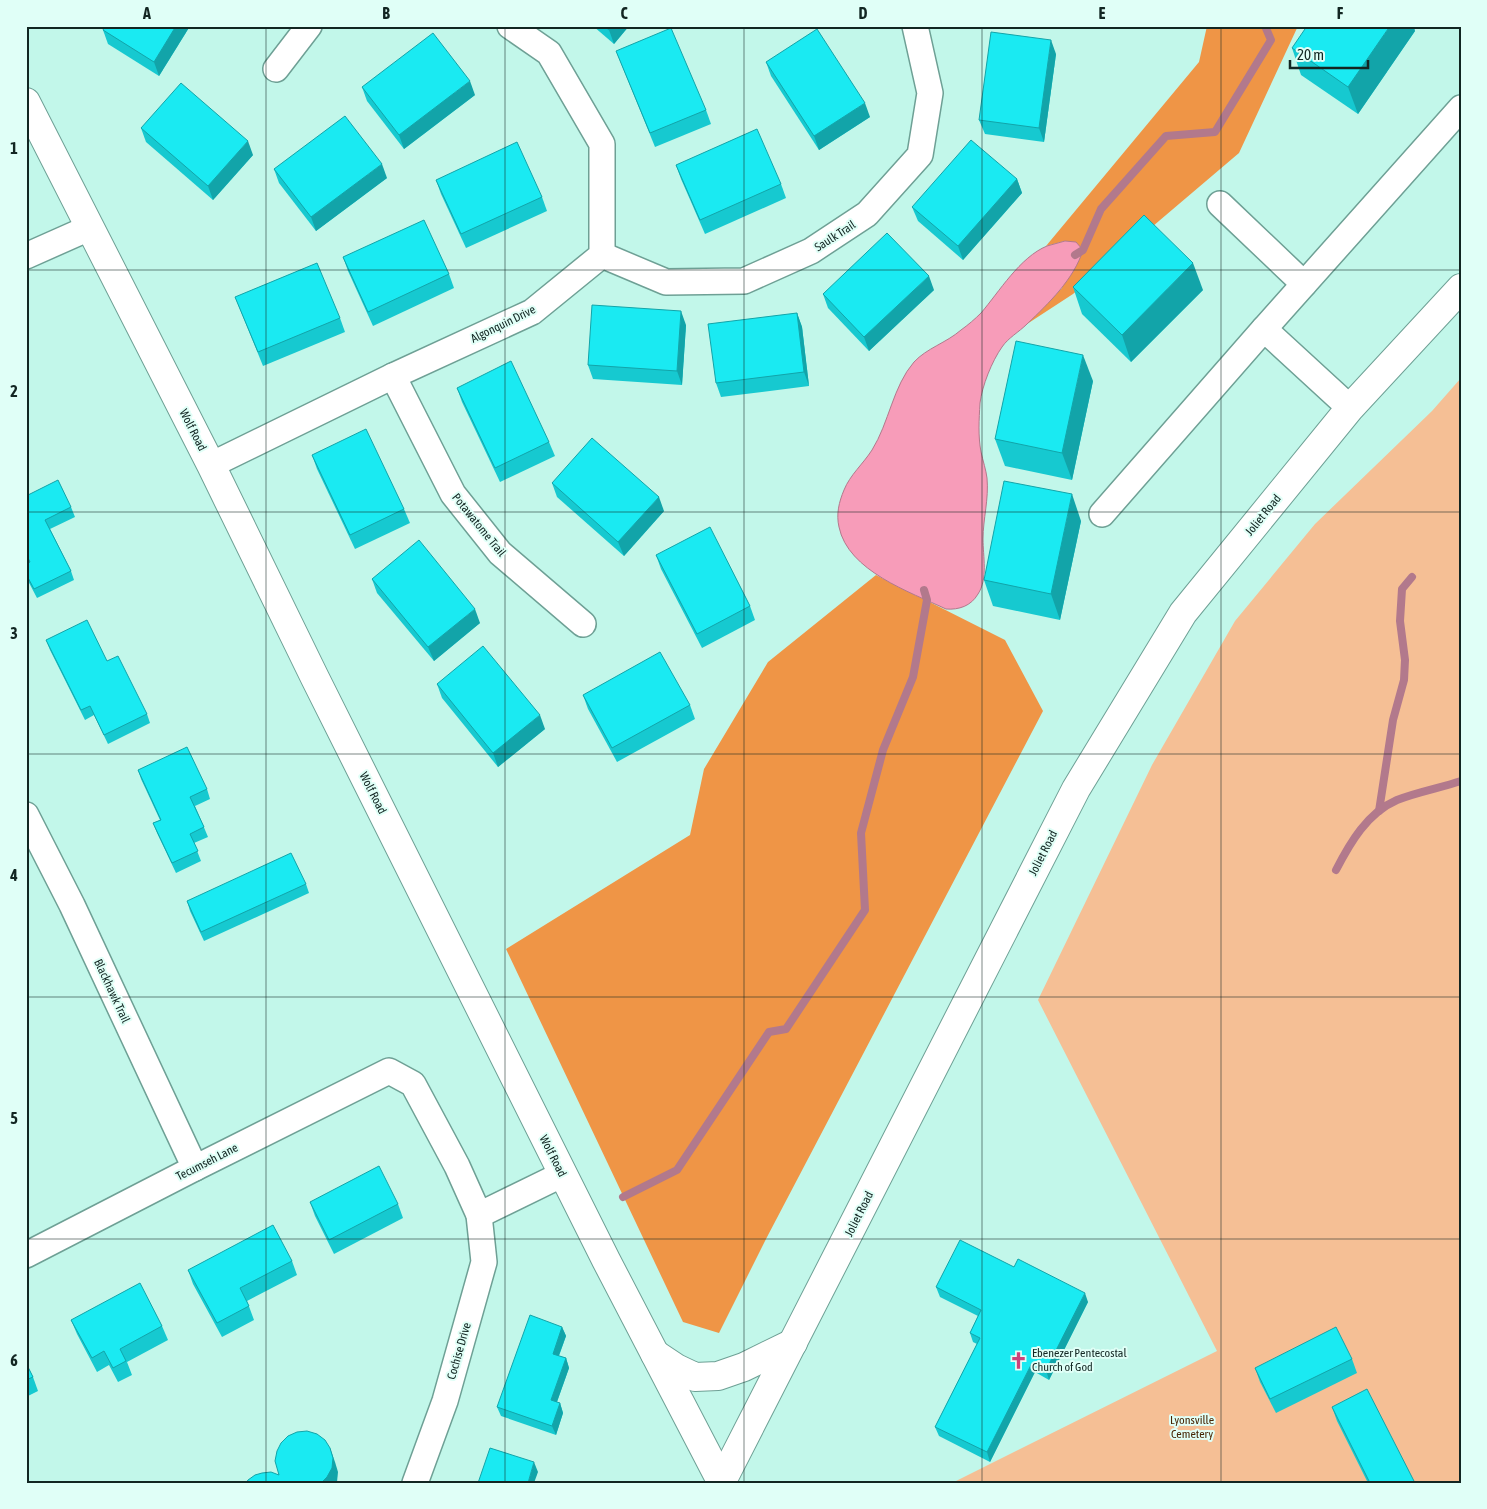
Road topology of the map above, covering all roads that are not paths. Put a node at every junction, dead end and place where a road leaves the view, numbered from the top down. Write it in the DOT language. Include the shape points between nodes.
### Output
graph roads {
  1 [pos="309,26"];
  2 [pos="510,26"];
  3 [pos="915,26"];
  4 [pos="276,69"];
  5 [pos="26,102"];
  6 [pos="1461,108"];
  7 [pos="1220,204"];
  8 [pos="89,228"];
  9 [pos="602,255"];
  10 [pos="26,256"];
  11 [pos="1304,284"];
  12 [pos="1461,288"];
  13 [pos="1264,328"];
  14 [pos="393,376"];
  15 [pos="1350,408"];
  16 [pos="211,465"];
  17 [pos="1102,514"];
  18 [pos="583,624"];
  19 [pos="26,815"];
  20 [pos="389,1071"];
  21 [pos="195,1168"];
  22 [pos="562,1174"];
  23 [pos="479,1215"];
  24 [pos="26,1255"];
  25 [pos="793,1343"];
  26 [pos="654,1354"];
  27 [pos="721,1482"];
  28 [pos="415,1483"];
  1 -- 4 [label="street"];
  2 -- 9 [label="street" via="549,53 602,144"];
  3 -- 9 [label="street, Saulk Trail" via="930,94 920,155 867,214 811,251 744,281 666,282"];
  5 -- 8 [label="main road, Wolf Road"];
  6 -- 11 [label="street"];
  7 -- 11 [label="street"];
  8 -- 10 [label="street"];
  8 -- 16 [label="main road, Wolf Road"];
  9 -- 14 [label="street, Algonquin Drive" via="532,312"];
  11 -- 13 [label="street"];
  12 -- 15 [label="main road, Joliet Road"];
  13 -- 15 [label="street"];
  13 -- 17 [label="street"];
  14 -- 16 [label="street, Algonquin Drive"];
  14 -- 18 [label="street, Potawatome Trail" via="453,494 500,553"];
  15 -- 25 [label="main road, Joliet Road" via="1183,613 1076,789"];
  16 -- 22 [label="main road, Wolf Road"];
  19 -- 21 [label="street, Blackhawk Trail" via="72,905"];
  20 -- 21 [label="street, Tecumseh Lane"];
  20 -- 23 [label="street, Cochise Drive" via="412,1084 458,1166"];
  21 -- 24 [label="street, Tecumseh Lane"];
  22 -- 23 [label="street"];
  22 -- 26 [label="main road, Wolf Road"];
  23 -- 28 [label="street, Cochise Drive" via="484,1262 445,1401"];
  25 -- 26 [label="main road" via="718,1376 695,1377"];
  25 -- 27 [label="main road, Joliet Road"];
  26 -- 27 [label="main road, Wolf Road"];
}
